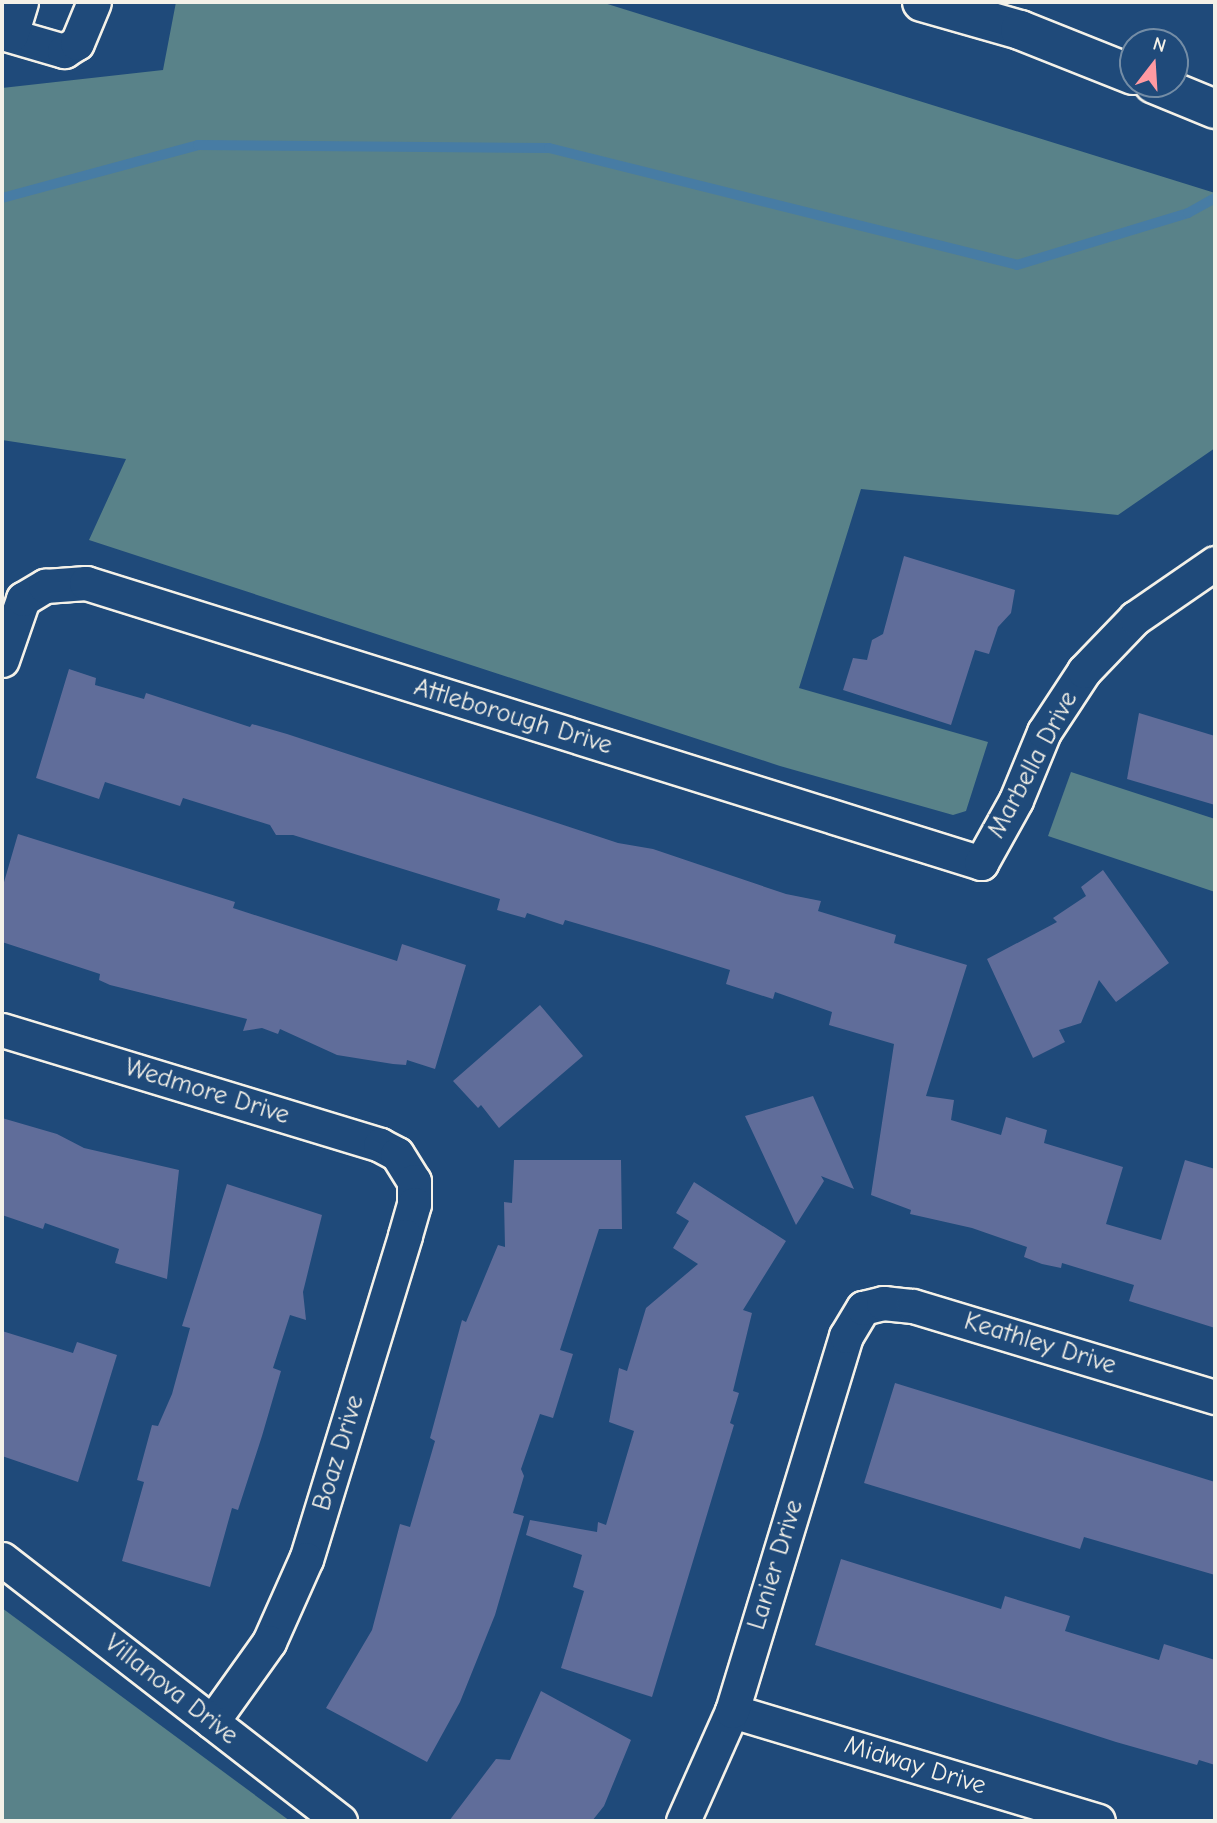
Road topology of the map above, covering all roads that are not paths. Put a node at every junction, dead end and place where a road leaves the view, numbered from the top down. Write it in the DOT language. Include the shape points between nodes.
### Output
graph roads {
  1 [pos="21,2"];
  2 [pos="94,2"];
  3 [pos="922,2"];
  4 [pos="6,34"];
  5 [pos="1119,69"];
  6 [pos="1188,98"];
  7 [pos="1215,109"];
  8 [pos="1215,563"];
  9 [pos="2,660"];
  10 [pos="981,863"];
  11 [pos="2,1030"];
  12 [pos="407,1165"];
  13 [pos="863,1308"];
  14 [pos="1215,1397"];
  15 [pos="2,1559"];
  16 [pos="732,1711"];
  17 [pos="212,1722"];
  18 [pos="340,1821"];
  19 [pos="683,1821"];
  20 [pos="1098,1821"];
  1 -- 4 [label="street"];
  2 -- 4 [label="street" via="77,43 57,51"];
  3 -- 5 [label="main road" via="1020,30"];
  6 -- 7 [label="main road"];
  8 -- 10 [label="street, Marbella Drive" via="1135,618 1084,671 1044,732 1016,800"];
  9 -- 10 [label="street, Attleborough Drive" via="23,599 45,586 86,583"];
  11 -- 12 [label="street, Wedmore Drive" via="352,1135 397,1154"];
  12 -- 17 [label="street, Boaz Drive" via="414,1181 414,1204 306,1559 270,1643"];
  13 -- 14 [label="street, Keathley Drive" via="883,1303 913,1306"];
  13 -- 16 [label="street, Lanier Drive" via="846,1336"];
  15 -- 17 [label="street, Villanova Drive"];
  16 -- 19 [label="street, Lanier Drive"];
  16 -- 20 [label="street, Midway Drive"];
  17 -- 18 [label="street, Villanova Drive"];
}
